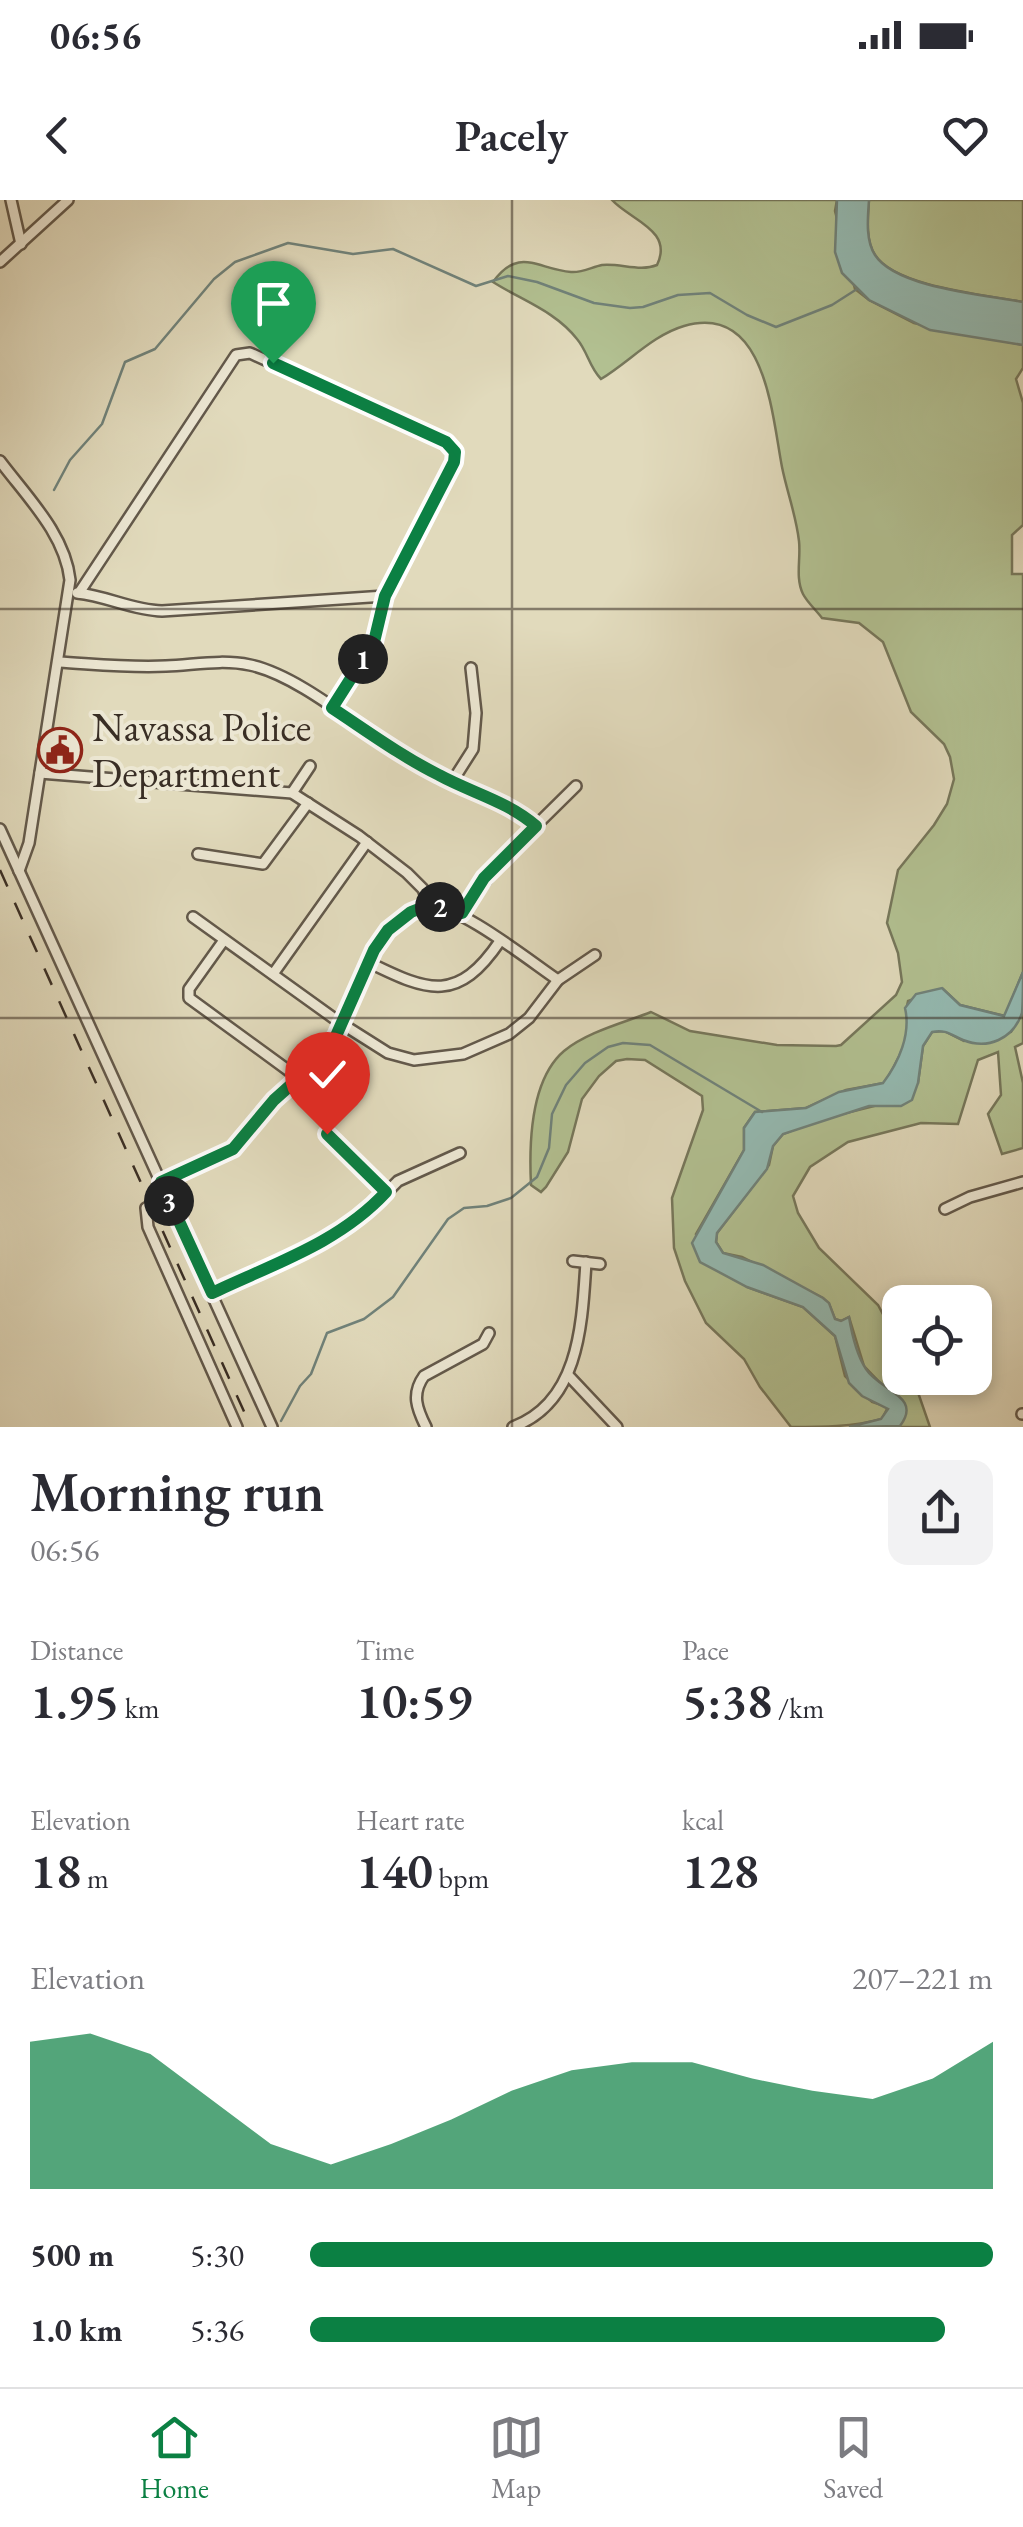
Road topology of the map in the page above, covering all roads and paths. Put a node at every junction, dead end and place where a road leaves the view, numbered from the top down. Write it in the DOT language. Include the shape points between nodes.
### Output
graph roads {
  1 [pos="10,200"];
  2 [pos="68,200"];
  3 [pos="20,244"];
  4 [pos="0,262"];
  5 [pos="0,461"];
  6 [pos="74,593"];
  7 [pos="385,596"];
  8 [pos="59,662"];
  9 [pos="471,668"];
  10 [pos="332,708"];
  11 [pos="310,766"];
  12 [pos="40,774"];
  13 [pos="452,782"];
  14 [pos="576,786"];
  15 [pos="292,794"];
  16 [pos="308,803"];
  17 [pos="536,826"];
  18 [pos="0,829"];
  19 [pos="367,842"];
  20 [pos="198,854"];
  21 [pos="19,871"];
  22 [pos="429,905"];
  23 [pos="462,913"];
  24 [pos="194,918"];
  25 [pos="224,940"];
  26 [pos="500,941"];
  27 [pos="595,955"];
  28 [pos="370,962"];
  29 [pos="272,974"];
  30 [pos="558,980"];
  31 [pos="340,1022"];
  32 [pos="300,1078"];
  33 [pos="327,1134"];
  34 [pos="460,1153"];
  35 [pos="161,1182"];
  36 [pos="1023,1182"];
  37 [pos="386,1192"];
  38 [pos="167,1196"];
  39 [pos="945,1209"];
  40 [pos="573,1262"];
  41 [pos="586,1262"];
  42 [pos="600,1264"];
  43 [pos="212,1293"];
  44 [pos="489,1333"];
  45 [pos="568,1375"];
  46 [pos="237,1427"];
  47 [pos="272,1427"];
  48 [pos="426,1427"];
  49 [pos="512,1427"];
  50 [pos="617,1427"];
  1 -- 3 [label="street"];
  2 -- 3 [label="street"];
  3 -- 4 [label="street"];
  5 -- 6 [label="street" via="58,541"];
  6 -- 7 [label="street" via="138,610"];
  6 -- 7 [label="street" via="229,362 243,352 446,442 455,452"];
  6 -- 8 [label="street"];
  7 -- 10 [label="street" via="374,642"];
  8 -- 10 [label="street" via="252,665"];
  8 -- 12 [label="street"];
  9 -- 13 [label="street" via="474,749"];
  10 -- 13 [label="street"];
  11 -- 15 [label="street"];
  12 -- 15 [label="street"];
  12 -- 21 [label="street"];
  13 -- 17 [label="street"];
  14 -- 17 [label="street"];
  15 -- 16 [label="street"];
  16 -- 19 [label="street"];
  16 -- 20 [label="street" via="263,864"];
  17 -- 23 [label="street" via="484,878"];
  18 -- 21 [label="street"];
  19 -- 22 [label="street" via="423,889"];
  19 -- 29 [label="street"];
  21 -- 35 [label="street"];
  22 -- 23 [label="street"];
  22 -- 28 [label="street" via="388,930"];
  23 -- 26 [label="street"];
  24 -- 25 [label="street"];
  25 -- 29 [label="street"];
  25 -- 32 [label="street" via="188,998"];
  26 -- 28 [label="street" via="472,976 452,985 404,982"];
  26 -- 30 [label="street"];
  27 -- 30 [label="street"];
  28 -- 31 [label="street"];
  29 -- 31 [label="street"];
  30 -- 31 [label="street" via="519,1028 463,1054 401,1058"];
  31 -- 32 [label="street" via="329,1048"];
  32 -- 35 [label="street" via="233,1149"];
  33 -- 37 [label="street"];
  34 -- 37 [label="street"];
  35 -- 38 [label="street"];
  36 -- 39 [label="street"];
  37 -- 43 [label="street" via="337,1234"];
  38 -- 43 [label="street"];
  38 -- 46 [label="street" via="146,1208 148,1227"];
  40 -- 41 [label="street"];
  41 -- 42 [label="street"];
  41 -- 45 [label="street" via="579,1339"];
  43 -- 47 [label="street"];
  44 -- 48 [label="street" via="483,1344 418,1384 415,1400"];
  45 -- 49 [label="street" via="542,1410"];
  45 -- 50 [label="street"];
}
